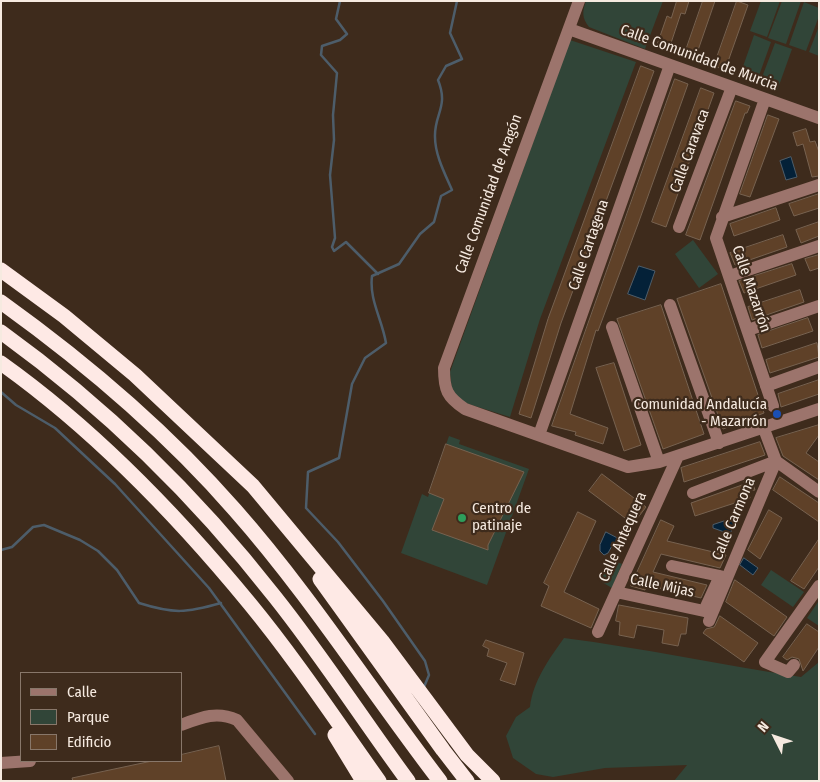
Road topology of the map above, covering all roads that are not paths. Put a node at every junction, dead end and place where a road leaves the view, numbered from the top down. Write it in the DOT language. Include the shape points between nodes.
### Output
graph roads {
  1 [pos="579,1"];
  2 [pos="569,29"];
  3 [pos="670,65"];
  4 [pos="732,87"];
  5 [pos="765,99"];
  6 [pos="818,120"];
  7 [pos="819,185"];
  8 [pos="722,217"];
  9 [pos="680,227"];
  10 [pos="819,246"];
  11 [pos="1,270"];
  12 [pos="730,276"];
  13 [pos="1,302"];
  14 [pos="670,305"];
  15 [pos="819,306"];
  16 [pos="612,326"];
  17 [pos="748,330"];
  18 [pos="1,332"];
  19 [pos="1,363"];
  20 [pos="819,367"];
  21 [pos="766,386"];
  22 [pos="772,406"];
  23 [pos="819,409"];
  24 [pos="194,428"];
  25 [pos="764,429"];
  26 [pos="539,435"];
  27 [pos="719,443"];
  28 [pos="678,456"];
  29 [pos="776,461"];
  30 [pos="659,462"];
  31 [pos="819,492"];
  32 [pos="693,493"];
  33 [pos="204,550"];
  34 [pos="672,566"];
  35 [pos="819,586"];
  36 [pos="616,592"];
  37 [pos="709,621"];
  38 [pos="598,632"];
  39 [pos="794,665"];
  40 [pos="182,725"];
  41 [pos="20,762"];
  42 [pos="1,763"];
  43 [pos="288,781"];
  44 [pos="364,781"];
  45 [pos="379,781"];
  46 [pos="408,781"];
  47 [pos="440,781"];
  48 [pos="467,781"];
  49 [pos="493,781"];
  1 -- 2 [label="street, Calle Comunidad de Aragón"];
  2 -- 3 [label="street, Calle Comunidad de Murcia"];
  2 -- 26 [label="street, Calle Comunidad de Aragón" via="444,368 444,385 452,400 465,409"];
  3 -- 4 [label="street, Calle Comunidad de Murcia"];
  3 -- 26 [label="street, Calle Cartagena"];
  4 -- 5 [label="street, Calle Comunidad de Murcia"];
  4 -- 9 [label="street, Calle Caravaca"];
  5 -- 6 [label="street, Calle Comunidad de Murcia"];
  5 -- 8 [label="street, Calle Mazarrón"];
  7 -- 8 [label="street"];
  8 -- 12 [label="street, Calle Mazarrón" via="716,238"];
  10 -- 12 [label="street"];
  11 -- 24 [label="highway" via="135,374"];
  12 -- 17 [label="street, Calle Mazarrón"];
  13 -- 47 [label="highway" via="120,395 235,510 293,582"];
  14 -- 27 [label="street"];
  15 -- 17 [label="street"];
  16 -- 30 [label="street"];
  17 -- 21 [label="street, Calle Mazarrón"];
  18 -- 46 [label="highway" via="105,414 161,466 217,527 275,597"];
  19 -- 33 [label="highway" via="89,435 142,484"];
  20 -- 21 [label="street"];
  21 -- 22 [label="street, Calle Mazarrón"];
  23 -- 25 [label="street"];
  24 -- 48 [label="highway" via="312,568"];
  24 -- 49 [label="highway" via="254,486 292,530 382,641 467,755"];
  25 -- 27 [label="street"];
  25 -- 29 [label="street"];
  26 -- 30 [label="street" via="628,467"];
  27 -- 28 [label="street"];
  28 -- 30 [label="street"];
  28 -- 36 [label="street, Calle Antequera"];
  29 -- 31 [label="street"];
  29 -- 32 [label="street"];
  29 -- 37 [label="street, Calle Carmona"];
  33 -- 44 [label="highway"];
  33 -- 45 [label="highway" via="285,650"];
  34 -- 36 [label="street, Calle Mijas" via="720,576 704,611"];
  35 -- 39 [label="street" via="765,662 788,672"];
  36 -- 38 [label="street, Calle Antequera"];
  40 -- 43 [label="street" via="210,715 226,715 237,720"];
  41 -- 42 [label="street"];
}
